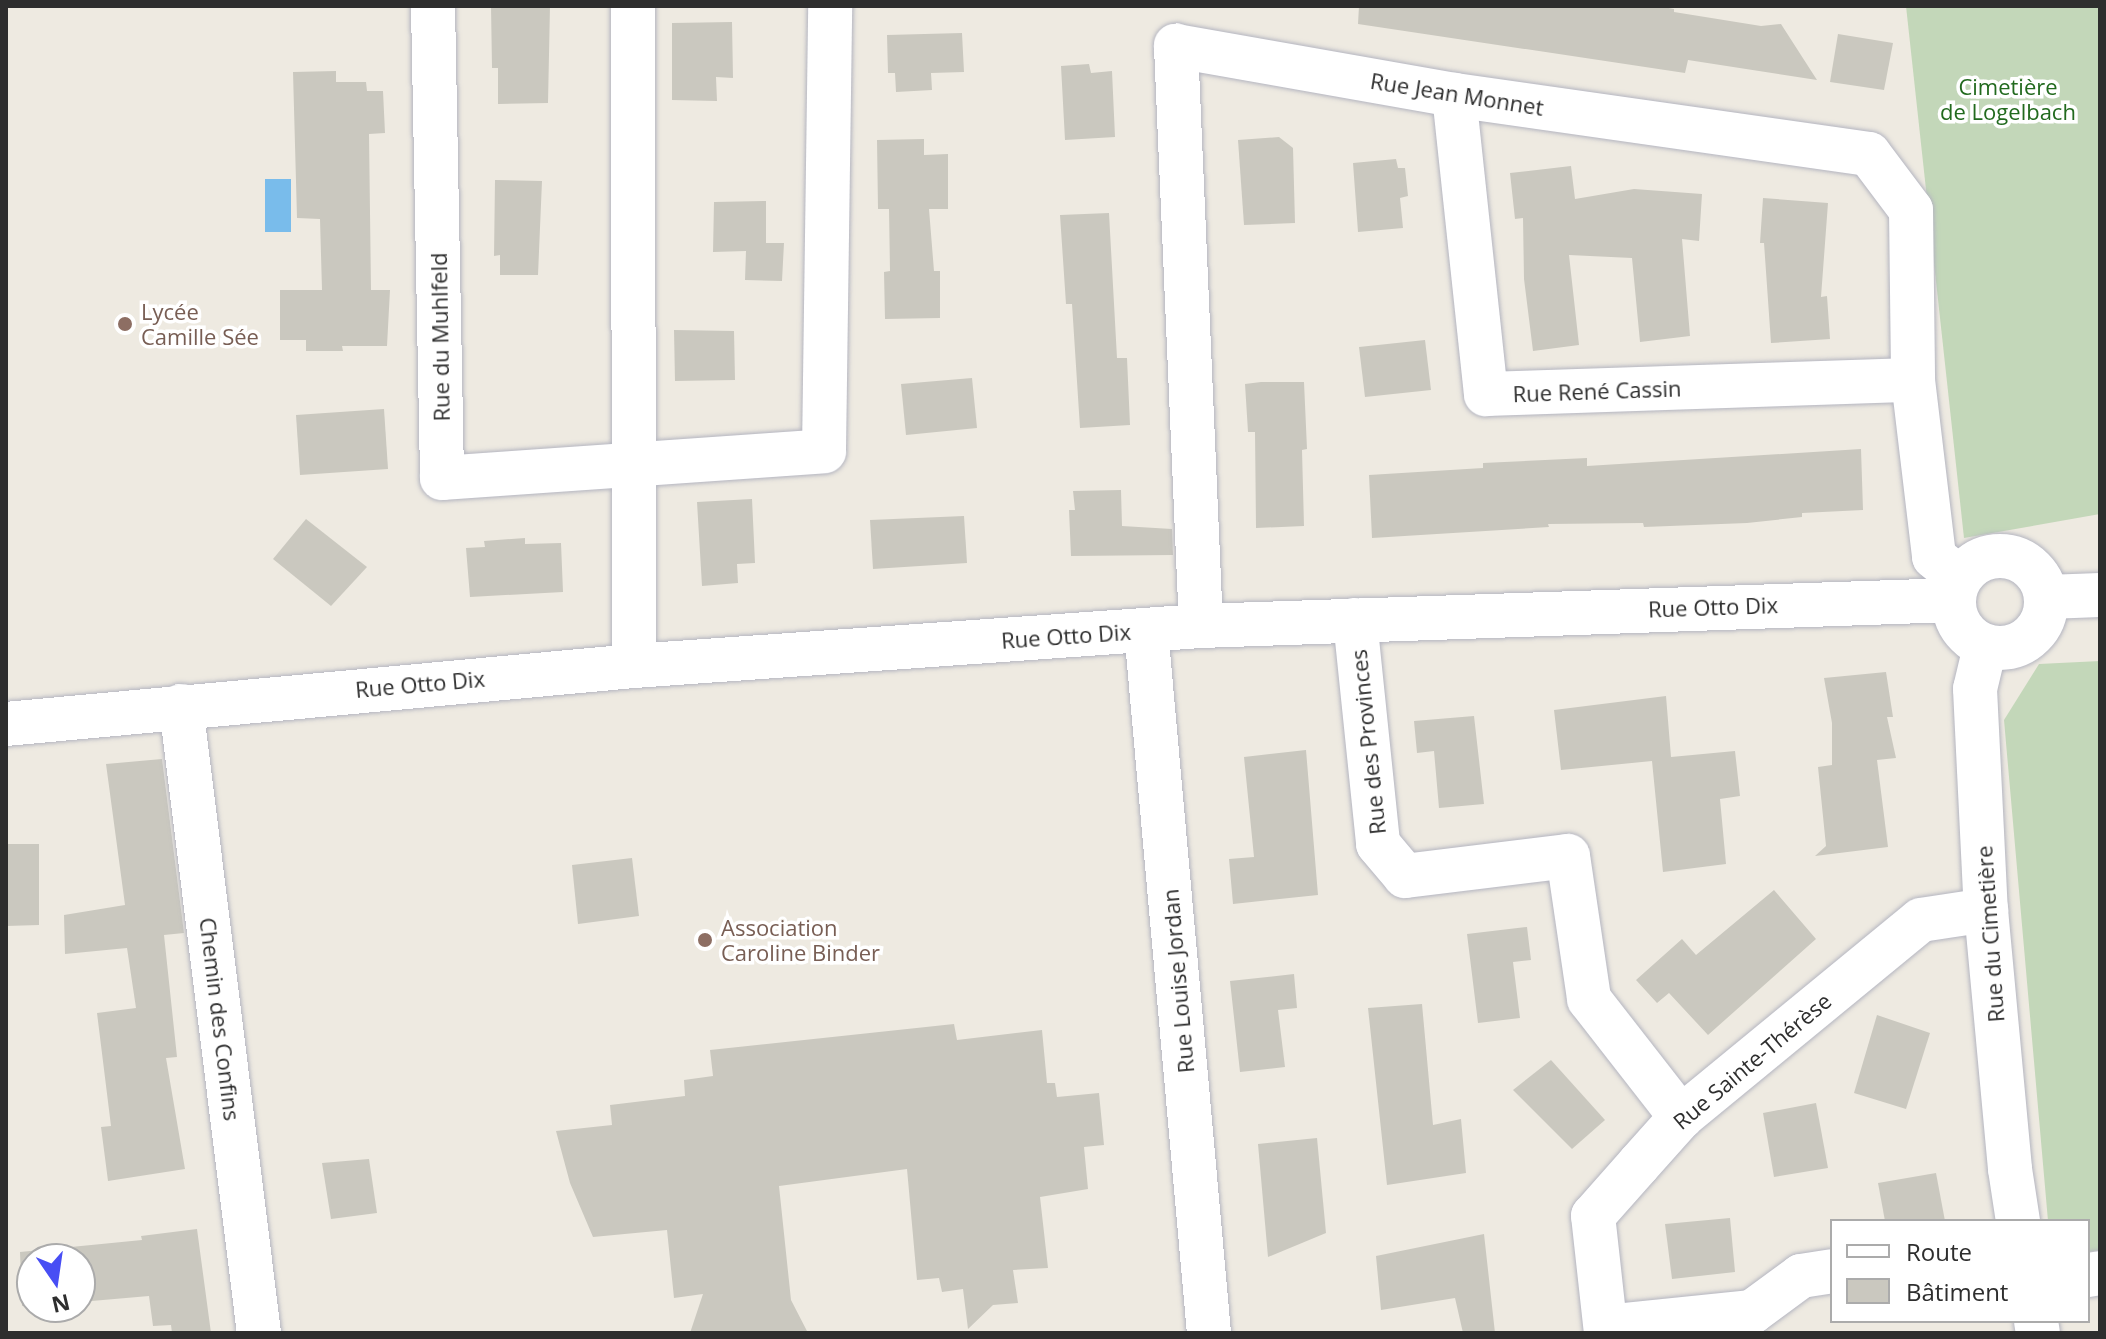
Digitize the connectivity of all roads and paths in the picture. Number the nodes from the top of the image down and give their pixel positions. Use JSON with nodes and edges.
{"nodes":[{"id":1,"x":433,"y":6,"type":"edge"},
{"id":2,"x":633,"y":6,"type":"edge"},
{"id":3,"x":830,"y":6,"type":"edge"},
{"id":4,"x":1454,"y":95,"type":"junction"},
{"id":5,"x":1913,"y":380,"type":"junction"},
{"id":6,"x":632,"y":463,"type":"junction"},
{"id":7,"x":1956,"y":588,"type":"junction"},
{"id":8,"x":2100,"y":595,"type":"edge"},
{"id":9,"x":2047,"y":597,"type":"junction"},
{"id":10,"x":1355,"y":620,"type":"junction"},
{"id":11,"x":1201,"y":626,"type":"junction"},
{"id":12,"x":1146,"y":630,"type":"junction"},
{"id":13,"x":1985,"y":647,"type":"junction"},
{"id":14,"x":634,"y":666,"type":"junction"},
{"id":15,"x":181,"y":706,"type":"junction"},
{"id":16,"x":6,"y":724,"type":"edge"},
{"id":17,"x":1986,"y":910,"type":"junction"},
{"id":18,"x":1681,"y":1117,"type":"junction"},
{"id":19,"x":2018,"y":1219,"type":"edge"},
{"id":20,"x":1830,"y":1271,"type":"edge"},
{"id":21,"x":1606,"y":1330,"type":"edge"},
{"id":22,"x":259,"y":1333,"type":"edge"},
{"id":23,"x":1209,"y":1333,"type":"edge"}],
"edges":[{"from":1,"to":6,"type":"street","name":"Rue du Muhlfeld"},
{"from":2,"to":6,"type":"street"},
{"from":3,"to":6,"type":"street","name":"Rue du Muhlfeld"},
{"from":4,"to":5,"type":"street","name":"Rue Jean Monnet"},
{"from":4,"to":5,"type":"street","name":"Rue René Cassin"},
{"from":4,"to":11,"type":"street","name":"Rue Jean Monnet"},
{"from":5,"to":7,"type":"street","name":"Rue Jean Monnet"},
{"from":6,"to":14,"type":"street"},
{"from":7,"to":9,"type":"street","name":"Rue Otto Dix"},
{"from":7,"to":10,"type":"street","name":"Rue Otto Dix"},
{"from":7,"to":13,"type":"street"},
{"from":8,"to":9,"type":"street"},
{"from":9,"to":13,"type":"street"},
{"from":10,"to":11,"type":"street","name":"Rue Otto Dix"},
{"from":10,"to":18,"type":"street","name":"Rue des Provinces"},
{"from":11,"to":12,"type":"street","name":"Rue Otto Dix"},
{"from":12,"to":14,"type":"street","name":"Rue Otto Dix"},
{"from":12,"to":23,"type":"street","name":"Rue Louise Jordan"},
{"from":13,"to":17,"type":"street","name":"Rue du Cimetière"},
{"from":14,"to":15,"type":"street","name":"Rue Otto Dix"},
{"from":15,"to":16,"type":"street","name":"Rue Otto Dix"},
{"from":15,"to":22,"type":"street","name":"Chemin des Confins"},
{"from":17,"to":18,"type":"street","name":"Rue Sainte-Thérèse"},
{"from":17,"to":19,"type":"street","name":"Rue du Cimetière"},
{"from":18,"to":21,"type":"street","name":"Rue Sainte-Thérèse"},
{"from":20,"to":21,"type":"street","name":"Rue Sainte-Thérèse"}]}
